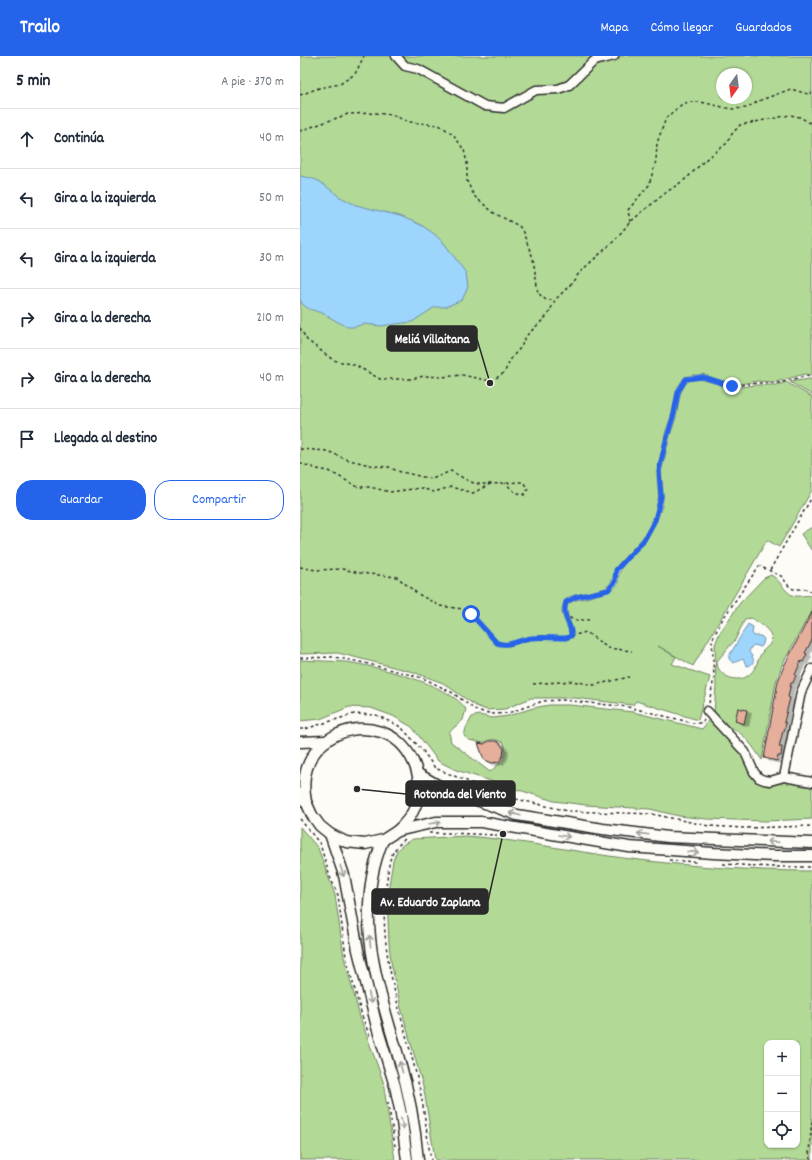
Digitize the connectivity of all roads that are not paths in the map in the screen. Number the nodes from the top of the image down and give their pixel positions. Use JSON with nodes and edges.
{"nodes":[{"id":1,"x":396,"y":56,"type":"edge"},
{"id":2,"x":614,"y":56,"type":"edge"},
{"id":3,"x":812,"y":669,"type":"edge"},
{"id":4,"x":708,"y":711,"type":"road end"},
{"id":5,"x":326,"y":740,"type":"junction"},
{"id":6,"x":300,"y":742,"type":"edge"},
{"id":7,"x":418,"y":774,"type":"junction"},
{"id":8,"x":784,"y":778,"type":"junction"},
{"id":9,"x":812,"y":782,"type":"edge"},
{"id":10,"x":300,"y":794,"type":"edge"},
{"id":11,"x":306,"y":804,"type":"junction"},
{"id":12,"x":398,"y":831,"type":"junction"},
{"id":13,"x":330,"y":834,"type":"junction"},
{"id":14,"x":383,"y":840,"type":"junction"},
{"id":15,"x":812,"y":843,"type":"edge"},
{"id":16,"x":812,"y":856,"type":"edge"},
{"id":17,"x":407,"y":1160,"type":"edge"},
{"id":18,"x":418,"y":1160,"type":"edge"}],
"edges":[{"from":1,"to":2,"type":"lane"},
{"from":3,"to":8,"type":"lane"},
{"from":4,"to":8,"type":"lane"},
{"from":5,"to":6,"type":"main road"},
{"from":5,"to":7,"type":"main road"},
{"from":5,"to":11,"type":"main road"},
{"from":7,"to":12,"type":"main road"},
{"from":15,"to":7,"type":"main road","one_way":true},
{"from":8,"to":9,"type":"lane"},
{"from":10,"to":11,"type":"main road"},
{"from":11,"to":13,"type":"main road"},
{"from":12,"to":14,"type":"main road"},
{"from":12,"to":16,"type":"main road","one_way":true},
{"from":13,"to":14,"type":"main road"},
{"from":13,"to":17,"type":"main road","one_way":true},
{"from":18,"to":14,"type":"main road","one_way":true}]}
